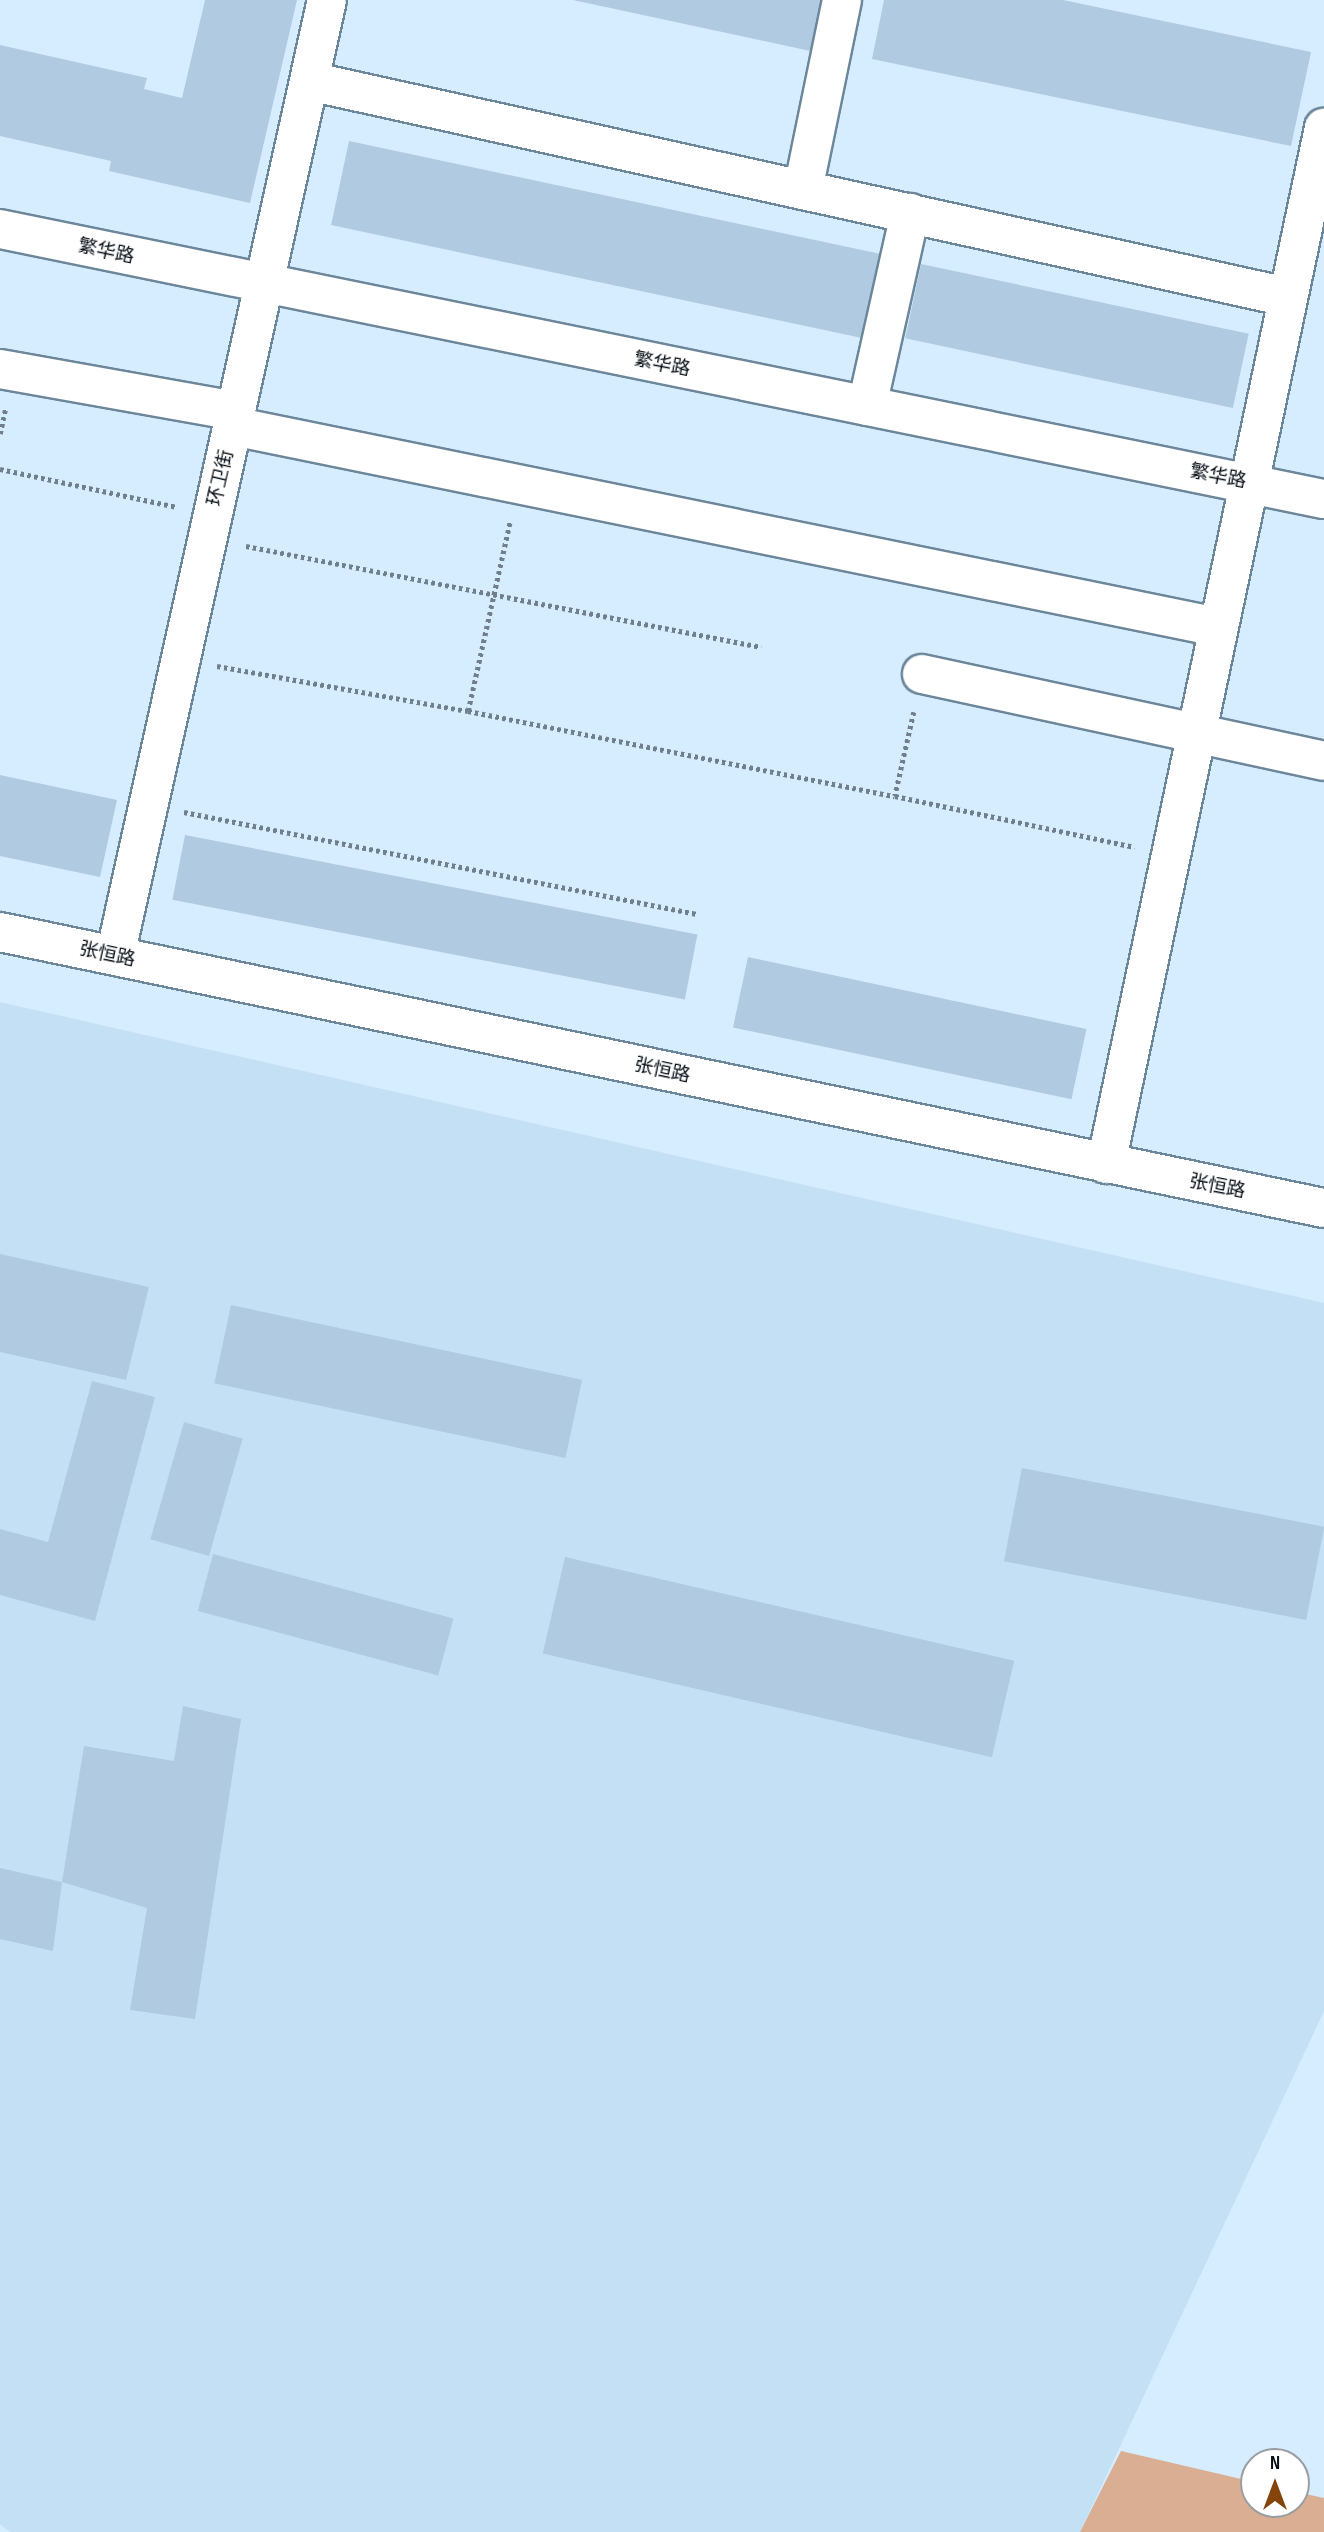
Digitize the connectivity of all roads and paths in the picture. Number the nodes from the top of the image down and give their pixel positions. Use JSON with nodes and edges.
{"nodes":[{"id":1,"x":327,"y":0,"type":"edge"},
{"id":2,"x":842,"y":0,"type":"edge"},
{"id":3,"x":309,"y":81,"type":"junction"},
{"id":4,"x":1324,"y":128,"type":"edge"},
{"id":5,"x":803,"y":190,"type":"junction"},
{"id":6,"x":910,"y":213,"type":"junction"},
{"id":7,"x":0,"y":229,"type":"edge"},
{"id":8,"x":264,"y":285,"type":"junction"},
{"id":9,"x":1287,"y":297,"type":"junction"},
{"id":10,"x":0,"y":369,"type":"edge"},
{"id":11,"x":867,"y":406,"type":"junction"},
{"id":12,"x":234,"y":419,"type":"junction"},
{"id":13,"x":0,"y":469,"type":"edge"},
{"id":14,"x":519,"y":483,"type":"junction"},
{"id":15,"x":1247,"y":483,"type":"junction"},
{"id":16,"x":1324,"y":499,"type":"edge"},
{"id":17,"x":210,"y":527,"type":"junction"},
{"id":18,"x":495,"y":593,"type":"junction"},
{"id":19,"x":1217,"y":627,"type":"junction"},
{"id":20,"x":761,"y":647,"type":"dead end"},
{"id":21,"x":182,"y":660,"type":"junction"},
{"id":22,"x":922,"y":674,"type":"joint"},
{"id":23,"x":468,"y":712,"type":"junction"},
{"id":24,"x":1195,"y":732,"type":"junction"},
{"id":25,"x":1324,"y":761,"type":"edge"},
{"id":26,"x":895,"y":796,"type":"junction"},
{"id":27,"x":149,"y":805,"type":"junction"},
{"id":28,"x":1170,"y":855,"type":"junction"},
{"id":29,"x":698,"y":914,"type":"dead end"},
{"id":30,"x":0,"y":932,"type":"edge"},
{"id":31,"x":115,"y":956,"type":"junction"},
{"id":32,"x":1105,"y":1164,"type":"junction"},
{"id":33,"x":1323,"y":1203,"type":"edge"}],
"edges":[{"from":1,"to":3,"type":"street","name":"环卫街"},
{"from":2,"to":5,"type":"street"},
{"from":3,"to":5,"type":"street"},
{"from":3,"to":8,"type":"street","name":"环卫街"},
{"from":4,"to":9,"type":"street"},
{"from":5,"to":6,"type":"street"},
{"from":6,"to":9,"type":"street"},
{"from":6,"to":11,"type":"street"},
{"from":7,"to":8,"type":"street","name":"繁华路"},
{"from":8,"to":11,"type":"street","name":"繁华路"},
{"from":8,"to":12,"type":"street","name":"环卫街"},
{"from":9,"to":15,"type":"street"},
{"from":10,"to":12,"type":"street"},
{"from":11,"to":15,"type":"street","name":"繁华路"},
{"from":12,"to":14,"type":"street"},
{"from":12,"to":17,"type":"street","name":"环卫街"},
{"from":13,"to":17,"type":"path"},
{"from":14,"to":18,"type":"path"},
{"from":14,"to":19,"type":"street"},
{"from":15,"to":16,"type":"street","name":"繁华路"},
{"from":15,"to":19,"type":"street"},
{"from":17,"to":18,"type":"path"},
{"from":17,"to":21,"type":"street","name":"环卫街"},
{"from":18,"to":20,"type":"path"},
{"from":18,"to":23,"type":"path"},
{"from":19,"to":24,"type":"street"},
{"from":21,"to":23,"type":"path"},
{"from":21,"to":27,"type":"street","name":"环卫街"},
{"from":22,"to":24,"type":"street"},
{"from":22,"to":26,"type":"path"},
{"from":23,"to":26,"type":"path"},
{"from":24,"to":25,"type":"street"},
{"from":24,"to":28,"type":"street"},
{"from":26,"to":28,"type":"path"},
{"from":27,"to":29,"type":"path"},
{"from":27,"to":31,"type":"street","name":"环卫街"},
{"from":28,"to":32,"type":"street"},
{"from":30,"to":31,"type":"street","name":"张恒路"},
{"from":31,"to":32,"type":"street","name":"张恒路"},
{"from":32,"to":33,"type":"street","name":"张恒路"}]}
